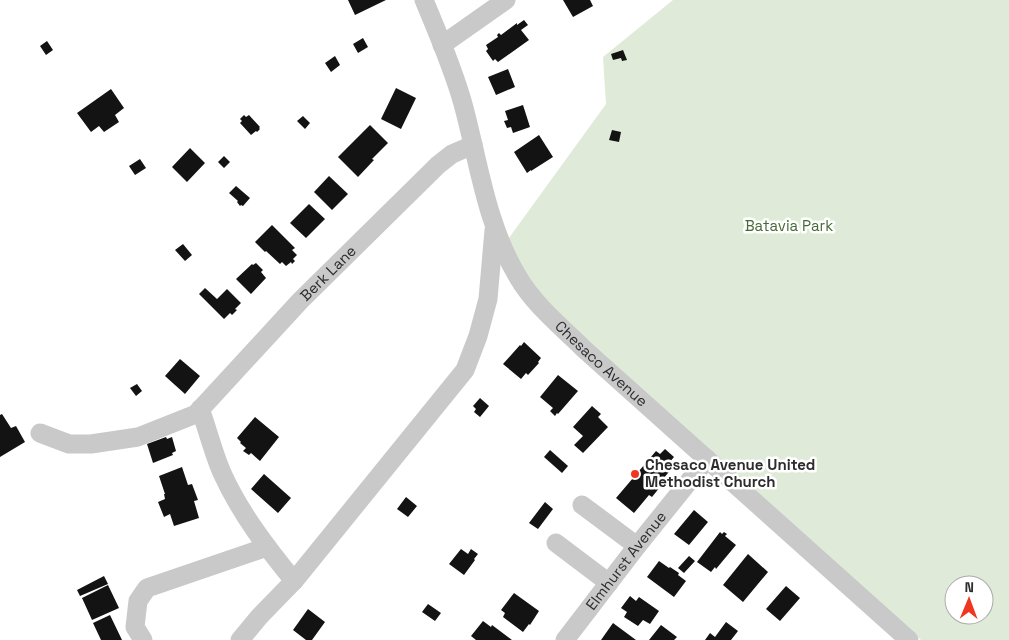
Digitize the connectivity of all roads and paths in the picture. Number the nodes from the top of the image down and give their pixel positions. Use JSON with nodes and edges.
{"nodes":[{"id":1,"x":424,"y":0,"type":"edge"},
{"id":2,"x":506,"y":0,"type":"edge"},
{"id":3,"x":442,"y":45,"type":"junction"},
{"id":4,"x":473,"y":146,"type":"junction"},
{"id":5,"x":494,"y":229,"type":"junction"},
{"id":6,"x":198,"y":412,"type":"junction"},
{"id":7,"x":40,"y":433,"type":"dead end"},
{"id":8,"x":707,"y":459,"type":"junction"},
{"id":9,"x":582,"y":505,"type":"dead end"},
{"id":10,"x":556,"y":544,"type":"dead end"},
{"id":11,"x":637,"y":546,"type":"junction"},
{"id":12,"x":266,"y":547,"type":"junction"},
{"id":13,"x":294,"y":581,"type":"junction"},
{"id":14,"x":609,"y":583,"type":"junction"},
{"id":15,"x":143,"y":640,"type":"edge"},
{"id":16,"x":240,"y":640,"type":"edge"},
{"id":17,"x":565,"y":640,"type":"edge"},
{"id":18,"x":909,"y":640,"type":"edge"}],
"edges":[{"from":1,"to":3,"type":"street","name":"Chesaco Avenue"},
{"from":2,"to":3,"type":"street"},
{"from":3,"to":4,"type":"street","name":"Chesaco Avenue"},
{"from":4,"to":5,"type":"street","name":"Chesaco Avenue"},
{"from":4,"to":6,"type":"street","name":"Berk Lane"},
{"from":5,"to":8,"type":"street","name":"Chesaco Avenue"},
{"from":5,"to":13,"type":"street"},
{"from":6,"to":7,"type":"street"},
{"from":6,"to":12,"type":"street"},
{"from":8,"to":11,"type":"street","name":"Elmhurst Avenue"},
{"from":8,"to":18,"type":"street","name":"Chesaco Avenue"},
{"from":9,"to":11,"type":"street"},
{"from":10,"to":14,"type":"street"},
{"from":11,"to":14,"type":"street","name":"Elmhurst Avenue"},
{"from":12,"to":13,"type":"street"},
{"from":12,"to":15,"type":"street"},
{"from":13,"to":16,"type":"street"},
{"from":14,"to":17,"type":"street","name":"Elmhurst Avenue"}]}
